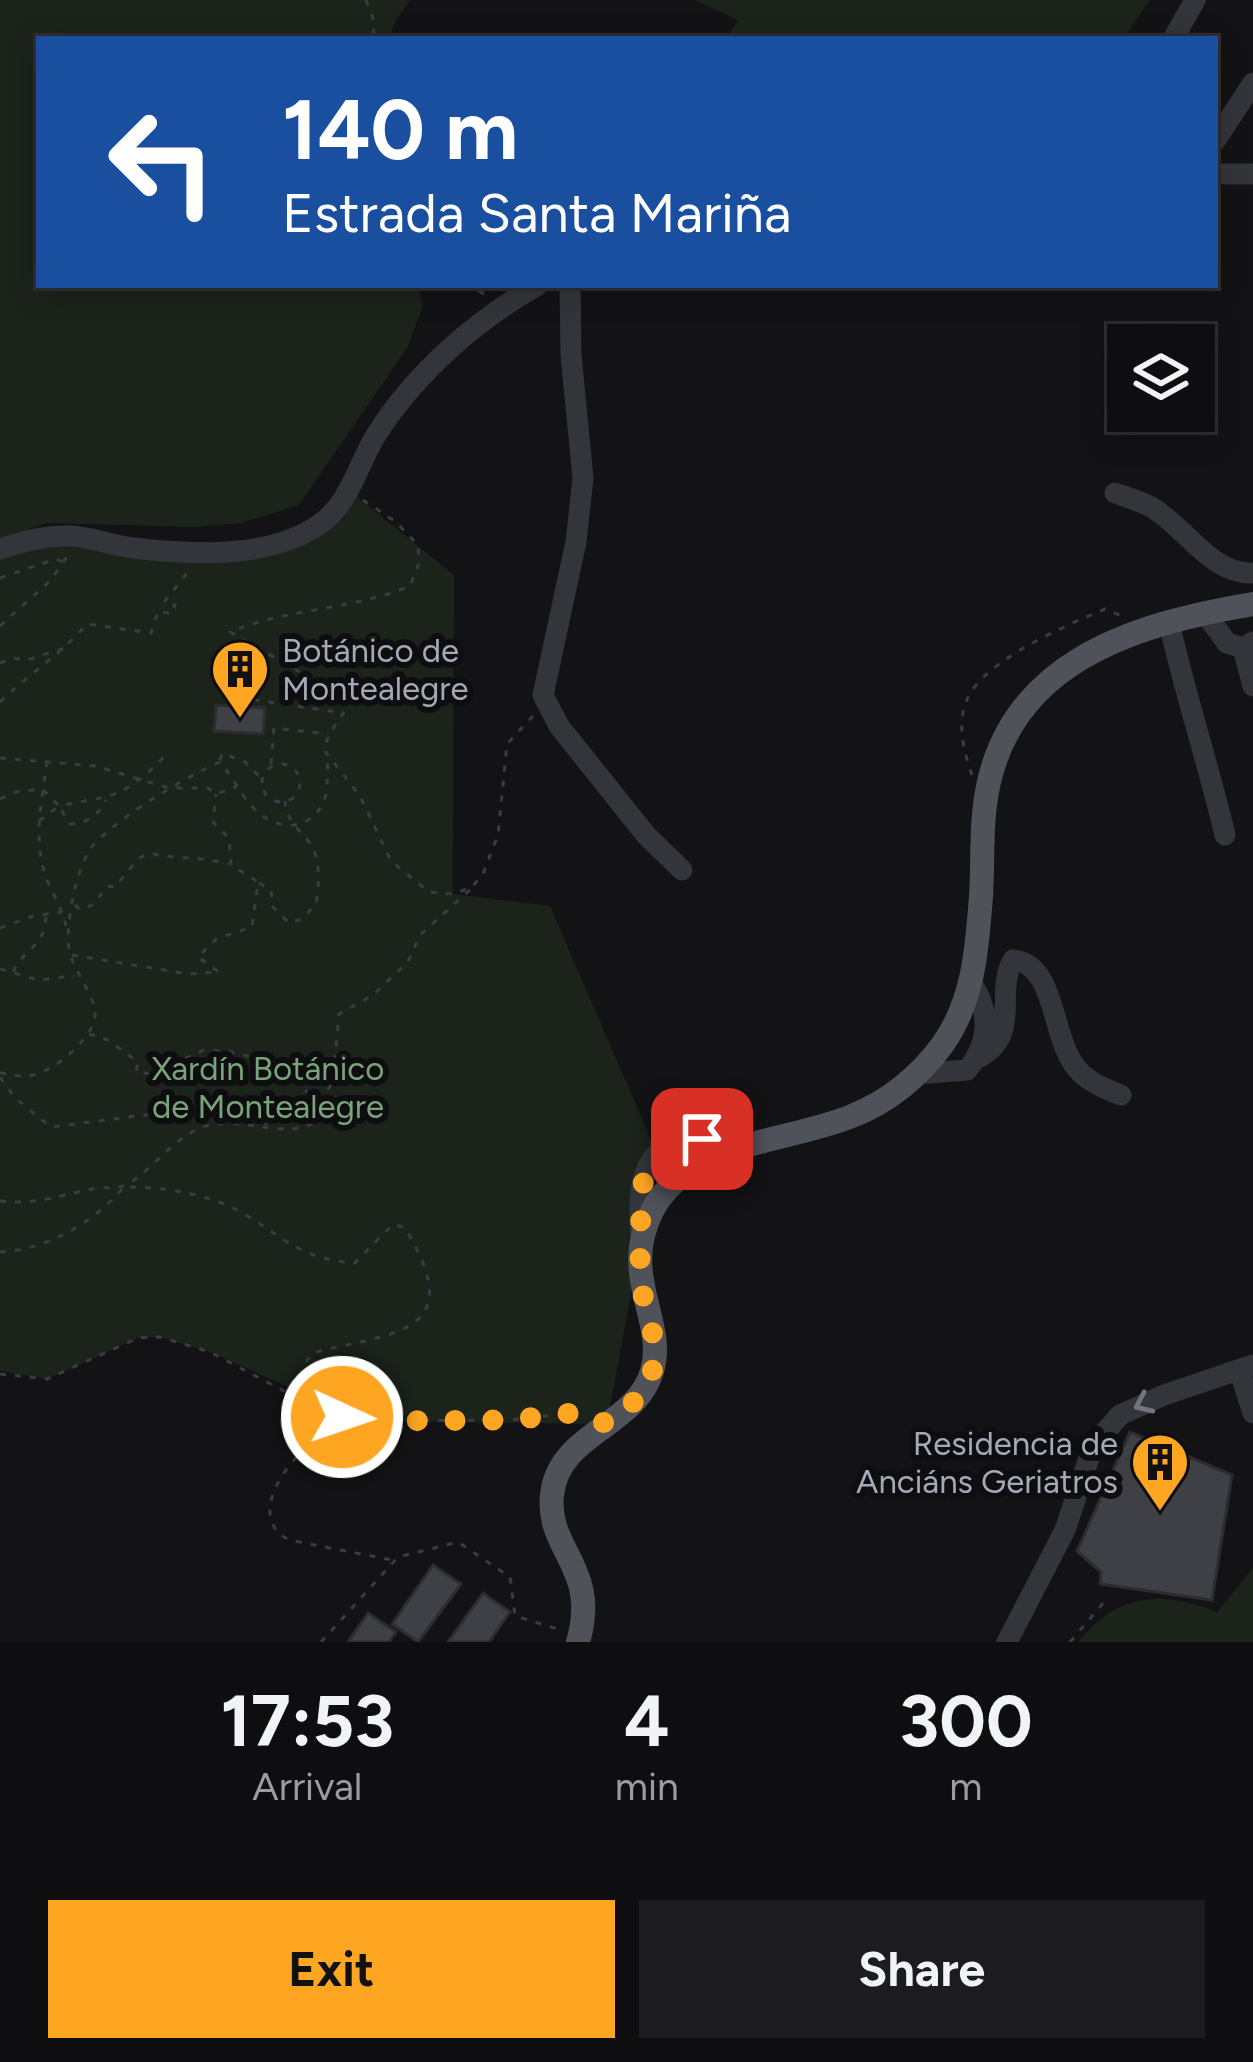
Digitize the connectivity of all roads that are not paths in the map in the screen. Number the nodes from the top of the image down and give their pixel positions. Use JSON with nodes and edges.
{"nodes":[{"id":1,"x":1195,"y":0,"type":"edge"},
{"id":2,"x":1175,"y":36,"type":"edge"},
{"id":3,"x":1253,"y":83,"type":"edge"},
{"id":4,"x":1218,"y":136,"type":"edge"},
{"id":5,"x":1218,"y":174,"type":"edge"},
{"id":6,"x":1253,"y":175,"type":"edge"},
{"id":7,"x":532,"y":288,"type":"edge"},
{"id":8,"x":570,"y":288,"type":"edge"},
{"id":9,"x":1115,"y":493,"type":"dead end"},
{"id":10,"x":0,"y":549,"type":"edge"},
{"id":11,"x":1253,"y":574,"type":"edge"},
{"id":12,"x":1253,"y":604,"type":"edge"},
{"id":13,"x":1204,"y":613,"type":"junction"},
{"id":14,"x":1169,"y":622,"type":"junction"},
{"id":15,"x":1248,"y":645,"type":"edge"},
{"id":16,"x":1253,"y":686,"type":"edge"},
{"id":17,"x":1225,"y":835,"type":"dead end"},
{"id":18,"x":682,"y":870,"type":"dead end"},
{"id":19,"x":971,"y":982,"type":"junction"},
{"id":20,"x":976,"y":1059,"type":"junction"},
{"id":21,"x":916,"y":1074,"type":"junction"},
{"id":22,"x":1121,"y":1095,"type":"dead end"},
{"id":23,"x":1246,"y":1369,"type":"edge"},
{"id":24,"x":1253,"y":1413,"type":"edge"},
{"id":25,"x":579,"y":1639,"type":"edge"},
{"id":26,"x":1007,"y":1642,"type":"edge"}],
"edges":[{"from":1,"to":2,"type":"street"},
{"from":3,"to":4,"type":"street"},
{"from":5,"to":6,"type":"street"},
{"from":7,"to":10,"type":"street"},
{"from":8,"to":18,"type":"street"},
{"from":9,"to":11,"type":"street"},
{"from":12,"to":13,"type":"main road"},
{"from":13,"to":14,"type":"main road"},
{"from":13,"to":15,"type":"street"},
{"from":14,"to":17,"type":"street"},
{"from":14,"to":19,"type":"main road"},
{"from":15,"to":16,"type":"street"},
{"from":19,"to":20,"type":"street"},
{"from":19,"to":21,"type":"main road"},
{"from":20,"to":21,"type":"street"},
{"from":20,"to":22,"type":"street"},
{"from":21,"to":25,"type":"main road"},
{"from":23,"to":24,"type":"street"},
{"from":23,"to":26,"type":"street","one_way":true}]}
